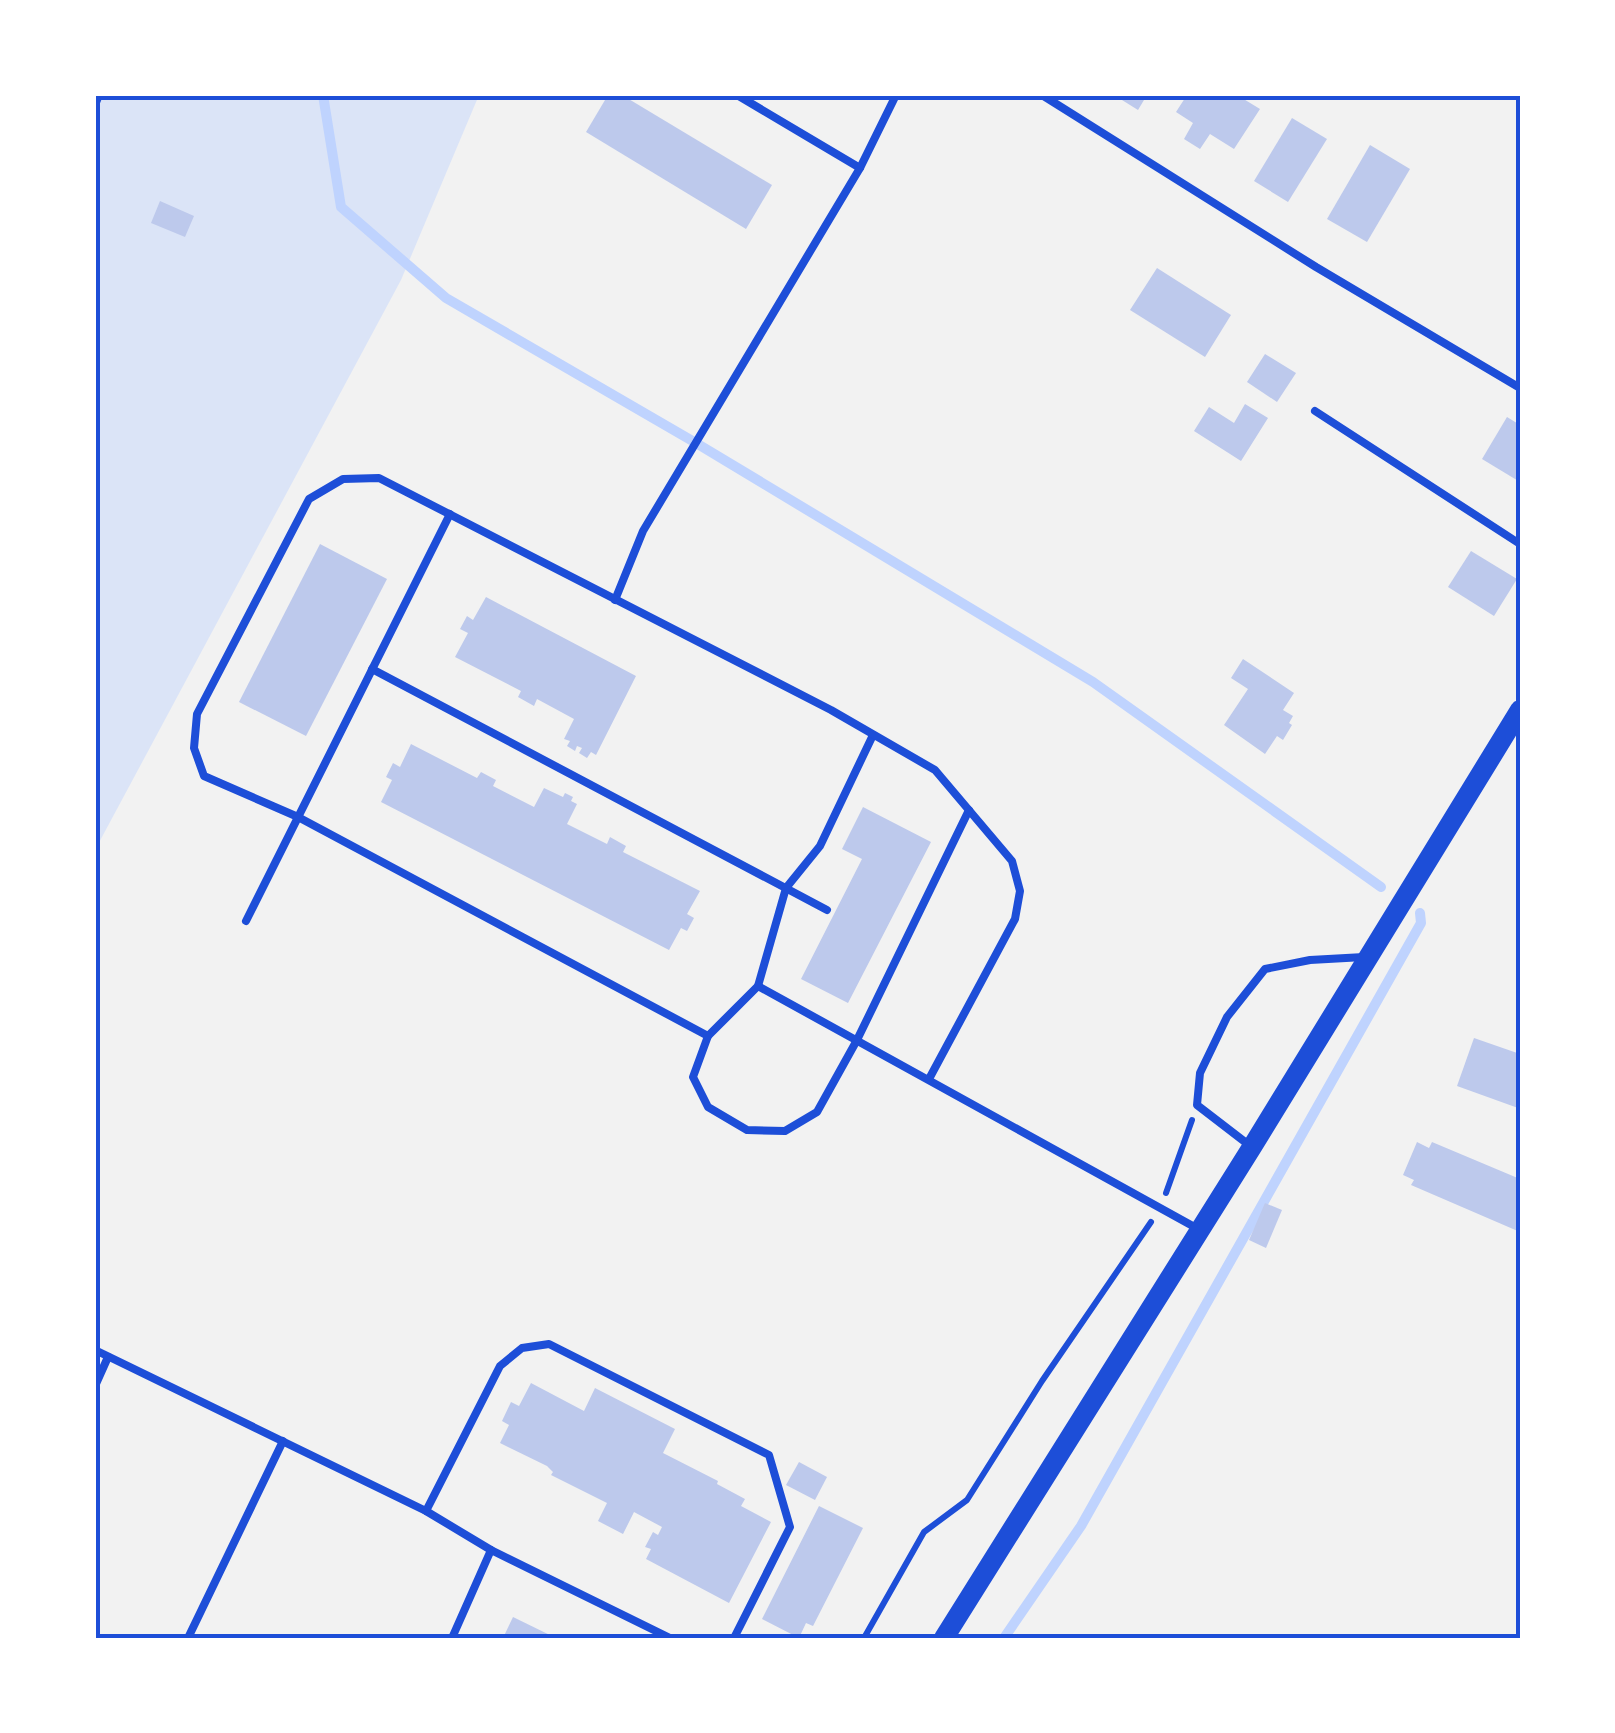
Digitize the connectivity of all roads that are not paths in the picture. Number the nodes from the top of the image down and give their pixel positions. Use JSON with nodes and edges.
{"nodes":[{"id":1,"x":99,"y":95,"type":"edge"},
{"id":2,"x":737,"y":95,"type":"edge"},
{"id":3,"x":896,"y":95,"type":"edge"},
{"id":4,"x":1042,"y":95,"type":"edge"},
{"id":5,"x":95,"y":105,"type":"edge"},
{"id":6,"x":860,"y":168,"type":"junction"},
{"id":7,"x":1520,"y":388,"type":"edge"},
{"id":8,"x":1315,"y":411,"type":"dead end"},
{"id":9,"x":450,"y":514,"type":"junction"},
{"id":10,"x":1520,"y":544,"type":"edge"},
{"id":11,"x":615,"y":600,"type":"junction"},
{"id":12,"x":372,"y":669,"type":"junction"},
{"id":13,"x":1520,"y":710,"type":"edge"},
{"id":14,"x":873,"y":735,"type":"junction"},
{"id":15,"x":969,"y":810,"type":"junction"},
{"id":16,"x":298,"y":817,"type":"junction"},
{"id":17,"x":786,"y":888,"type":"junction"},
{"id":18,"x":827,"y":910,"type":"dead end"},
{"id":19,"x":246,"y":921,"type":"dead end"},
{"id":20,"x":1369,"y":956,"type":"junction"},
{"id":21,"x":758,"y":986,"type":"junction"},
{"id":22,"x":708,"y":1036,"type":"junction"},
{"id":23,"x":857,"y":1040,"type":"junction"},
{"id":24,"x":929,"y":1080,"type":"junction"},
{"id":25,"x":1252,"y":1147,"type":"junction"},
{"id":26,"x":1200,"y":1230,"type":"junction"},
{"id":27,"x":95,"y":1350,"type":"edge"},
{"id":28,"x":108,"y":1357,"type":"junction"},
{"id":29,"x":95,"y":1386,"type":"edge"},
{"id":30,"x":283,"y":1441,"type":"junction"},
{"id":31,"x":426,"y":1511,"type":"junction"},
{"id":32,"x":491,"y":1550,"type":"junction"},
{"id":33,"x":188,"y":1638,"type":"edge"},
{"id":34,"x":452,"y":1638,"type":"edge"},
{"id":35,"x":670,"y":1638,"type":"edge"},
{"id":36,"x":734,"y":1638,"type":"edge"},
{"id":37,"x":944,"y":1638,"type":"edge"}],
"edges":[{"from":1,"to":5,"type":"lane"},
{"from":2,"to":6,"type":"lane"},
{"from":3,"to":6,"type":"lane"},
{"from":4,"to":7,"type":"lane"},
{"from":6,"to":11,"type":"lane"},
{"from":8,"to":10,"type":"lane"},
{"from":9,"to":11,"type":"lane"},
{"from":9,"to":12,"type":"lane"},
{"from":9,"to":16,"type":"lane"},
{"from":11,"to":14,"type":"lane"},
{"from":12,"to":16,"type":"lane"},
{"from":12,"to":17,"type":"lane"},
{"from":13,"to":20,"type":"main road"},
{"from":14,"to":15,"type":"lane"},
{"from":14,"to":17,"type":"lane"},
{"from":15,"to":23,"type":"lane"},
{"from":15,"to":24,"type":"lane"},
{"from":16,"to":19,"type":"lane"},
{"from":16,"to":22,"type":"lane"},
{"from":17,"to":18,"type":"lane"},
{"from":17,"to":21,"type":"lane"},
{"from":20,"to":25,"type":"main road"},
{"from":20,"to":25,"type":"lane"},
{"from":21,"to":22,"type":"lane"},
{"from":21,"to":23,"type":"lane"},
{"from":22,"to":23,"type":"lane"},
{"from":23,"to":24,"type":"lane"},
{"from":24,"to":26,"type":"lane"},
{"from":25,"to":26,"type":"main road"},
{"from":26,"to":37,"type":"main road"},
{"from":27,"to":28,"type":"lane"},
{"from":28,"to":29,"type":"lane"},
{"from":28,"to":30,"type":"lane"},
{"from":30,"to":31,"type":"lane"},
{"from":30,"to":33,"type":"lane"},
{"from":31,"to":32,"type":"lane"},
{"from":31,"to":36,"type":"lane"},
{"from":32,"to":34,"type":"lane"},
{"from":32,"to":35,"type":"lane"}]}
